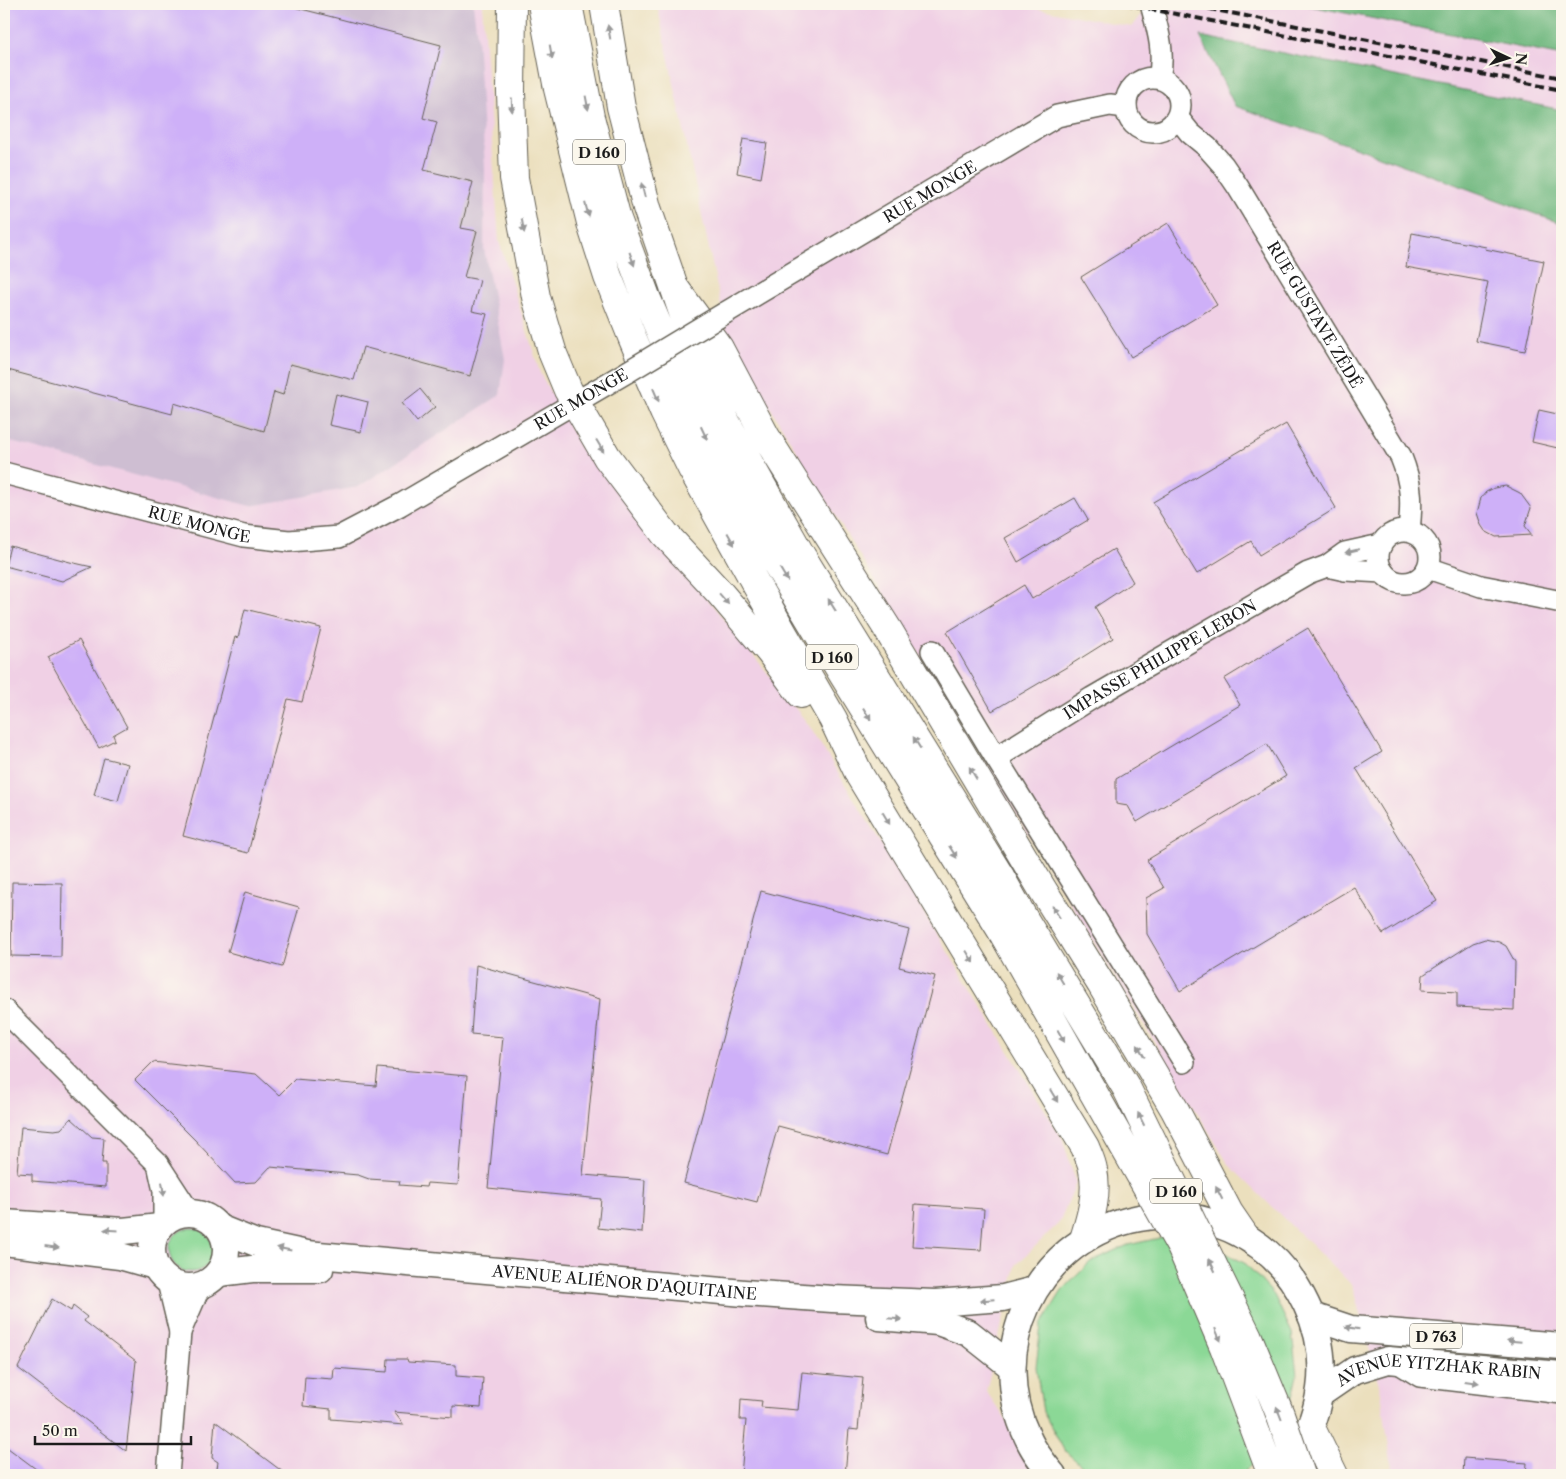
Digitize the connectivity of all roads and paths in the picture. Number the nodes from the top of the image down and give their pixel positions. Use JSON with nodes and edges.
{"nodes":[{"id":1,"x":512,"y":4,"type":"edge"},
{"id":2,"x":542,"y":4,"type":"edge"},
{"id":3,"x":568,"y":4,"type":"edge"},
{"id":4,"x":604,"y":4,"type":"edge"},
{"id":5,"x":1151,"y":4,"type":"edge"},
{"id":6,"x":1159,"y":78,"type":"junction"},
{"id":7,"x":1126,"y":107,"type":"junction"},
{"id":8,"x":1178,"y":118,"type":"junction"},
{"id":9,"x":674,"y":287,"type":"junction"},
{"id":10,"x":575,"y":404,"type":"junction"},
{"id":11,"x":4,"y":473,"type":"edge"},
{"id":12,"x":1409,"y":531,"type":"junction"},
{"id":13,"x":1380,"y":545,"type":"junction"},
{"id":14,"x":1327,"y":566,"type":"junction"},
{"id":15,"x":1428,"y":568,"type":"junction"},
{"id":16,"x":1383,"y":572,"type":"junction"},
{"id":17,"x":1562,"y":602,"type":"edge"},
{"id":18,"x":932,"y":651,"type":"dead end"},
{"id":19,"x":996,"y":758,"type":"junction"},
{"id":20,"x":860,"y":776,"type":"junction"},
{"id":21,"x":1014,"y":926,"type":"junction"},
{"id":22,"x":4,"y":1010,"type":"edge"},
{"id":23,"x":1184,"y":1062,"type":"dead end"},
{"id":24,"x":158,"y":1164,"type":"junction"},
{"id":25,"x":190,"y":1213,"type":"junction"},
{"id":26,"x":4,"y":1223,"type":"edge"},
{"id":27,"x":162,"y":1224,"type":"junction"},
{"id":28,"x":219,"y":1228,"type":"junction"},
{"id":29,"x":1244,"y":1235,"type":"junction"},
{"id":30,"x":1084,"y":1239,"type":"junction"},
{"id":31,"x":4,"y":1242,"type":"edge"},
{"id":32,"x":162,"y":1274,"type":"junction"},
{"id":33,"x":209,"y":1279,"type":"junction"},
{"id":34,"x":1034,"y":1290,"type":"junction"},
{"id":35,"x":1312,"y":1316,"type":"junction"},
{"id":36,"x":180,"y":1332,"type":"junction"},
{"id":37,"x":1562,"y":1346,"type":"edge"},
{"id":38,"x":1394,"y":1360,"type":"junction"},
{"id":39,"x":1012,"y":1367,"type":"junction"},
{"id":40,"x":1562,"y":1375,"type":"edge"},
{"id":41,"x":1562,"y":1393,"type":"edge"},
{"id":42,"x":1320,"y":1394,"type":"junction"},
{"id":43,"x":1311,"y":1428,"type":"junction"},
{"id":44,"x":168,"y":1475,"type":"edge"},
{"id":45,"x":1054,"y":1475,"type":"edge"},
{"id":46,"x":1272,"y":1475,"type":"edge"},
{"id":47,"x":1280,"y":1475,"type":"edge"},
{"id":48,"x":1301,"y":1475,"type":"edge"},
{"id":49,"x":1334,"y":1475,"type":"edge"}],
"edges":[{"from":1,"to":10,"type":"highway","one_way":true},
{"from":2,"to":20,"type":"highway","one_way":true},
{"from":3,"to":21,"type":"highway","number":"D 160","one_way":true},
{"from":9,"to":4,"type":"highway","number":"D 160","one_way":true},
{"from":5,"to":6,"type":"street"},
{"from":6,"to":7,"type":"street"},
{"from":6,"to":8,"type":"street"},
{"from":7,"to":8,"type":"street"},
{"from":7,"to":10,"type":"street","name":"RUE MONGE","bridge":true},
{"from":8,"to":12,"type":"street","name":"RUE GUSTAVE ZÉDÉ"},
{"from":21,"to":9,"type":"highway","number":"D 160","one_way":true},
{"from":29,"to":9,"type":"highway","one_way":true},
{"from":10,"to":11,"type":"street","name":"RUE MONGE"},
{"from":10,"to":20,"type":"highway","one_way":true},
{"from":12,"to":13,"type":"street"},
{"from":12,"to":15,"type":"street"},
{"from":13,"to":14,"type":"street","name":"IMPASSE PHILIPPE LEBON","one_way":true},
{"from":13,"to":16,"type":"street"},
{"from":14,"to":16,"type":"street"},
{"from":14,"to":19,"type":"street","name":"IMPASSE PHILIPPE LEBON"},
{"from":15,"to":16,"type":"street"},
{"from":15,"to":17,"type":"street"},
{"from":18,"to":19,"type":"street"},
{"from":19,"to":23,"type":"street"},
{"from":20,"to":30,"type":"highway","one_way":true},
{"from":21,"to":46,"type":"highway","number":"D 160","one_way":true,"bridge":true},
{"from":48,"to":21,"type":"highway","number":"D 160","one_way":true,"bridge":true},
{"from":22,"to":24,"type":"street"},
{"from":24,"to":25,"type":"street"},
{"from":24,"to":27,"type":"street","one_way":true},
{"from":25,"to":27,"type":"main road"},
{"from":25,"to":28,"type":"main road"},
{"from":27,"to":26,"type":"main road","one_way":true},
{"from":27,"to":32,"type":"main road"},
{"from":28,"to":33,"type":"main road"},
{"from":34,"to":28,"type":"main road","name":"AVENUE ALIÉNOR D'AQUITAINE","one_way":true},
{"from":29,"to":30,"type":"main road"},
{"from":29,"to":35,"type":"main road"},
{"from":30,"to":34,"type":"main road"},
{"from":31,"to":32,"type":"main road","one_way":true},
{"from":32,"to":33,"type":"main road"},
{"from":32,"to":36,"type":"street"},
{"from":33,"to":36,"type":"street"},
{"from":33,"to":39,"type":"main road","name":"AVENUE ALIÉNOR D'AQUITAINE","one_way":true},
{"from":34,"to":39,"type":"main road"},
{"from":37,"to":35,"type":"main road","name":"AVENUE YITZHAK RABIN","number":"D 763","one_way":true},
{"from":35,"to":42,"type":"main road"},
{"from":36,"to":44,"type":"street"},
{"from":38,"to":40,"type":"main road","name":"AVENUE YITZHAK RABIN","number":"D 763"},
{"from":38,"to":41,"type":"street","one_way":true},
{"from":38,"to":42,"type":"main road","name":"AVENUE YITZHAK RABIN","number":"D 763"},
{"from":39,"to":45,"type":"main road"},
{"from":42,"to":43,"type":"main road"},
{"from":43,"to":47,"type":"main road"},
{"from":43,"to":49,"type":"highway"}]}
